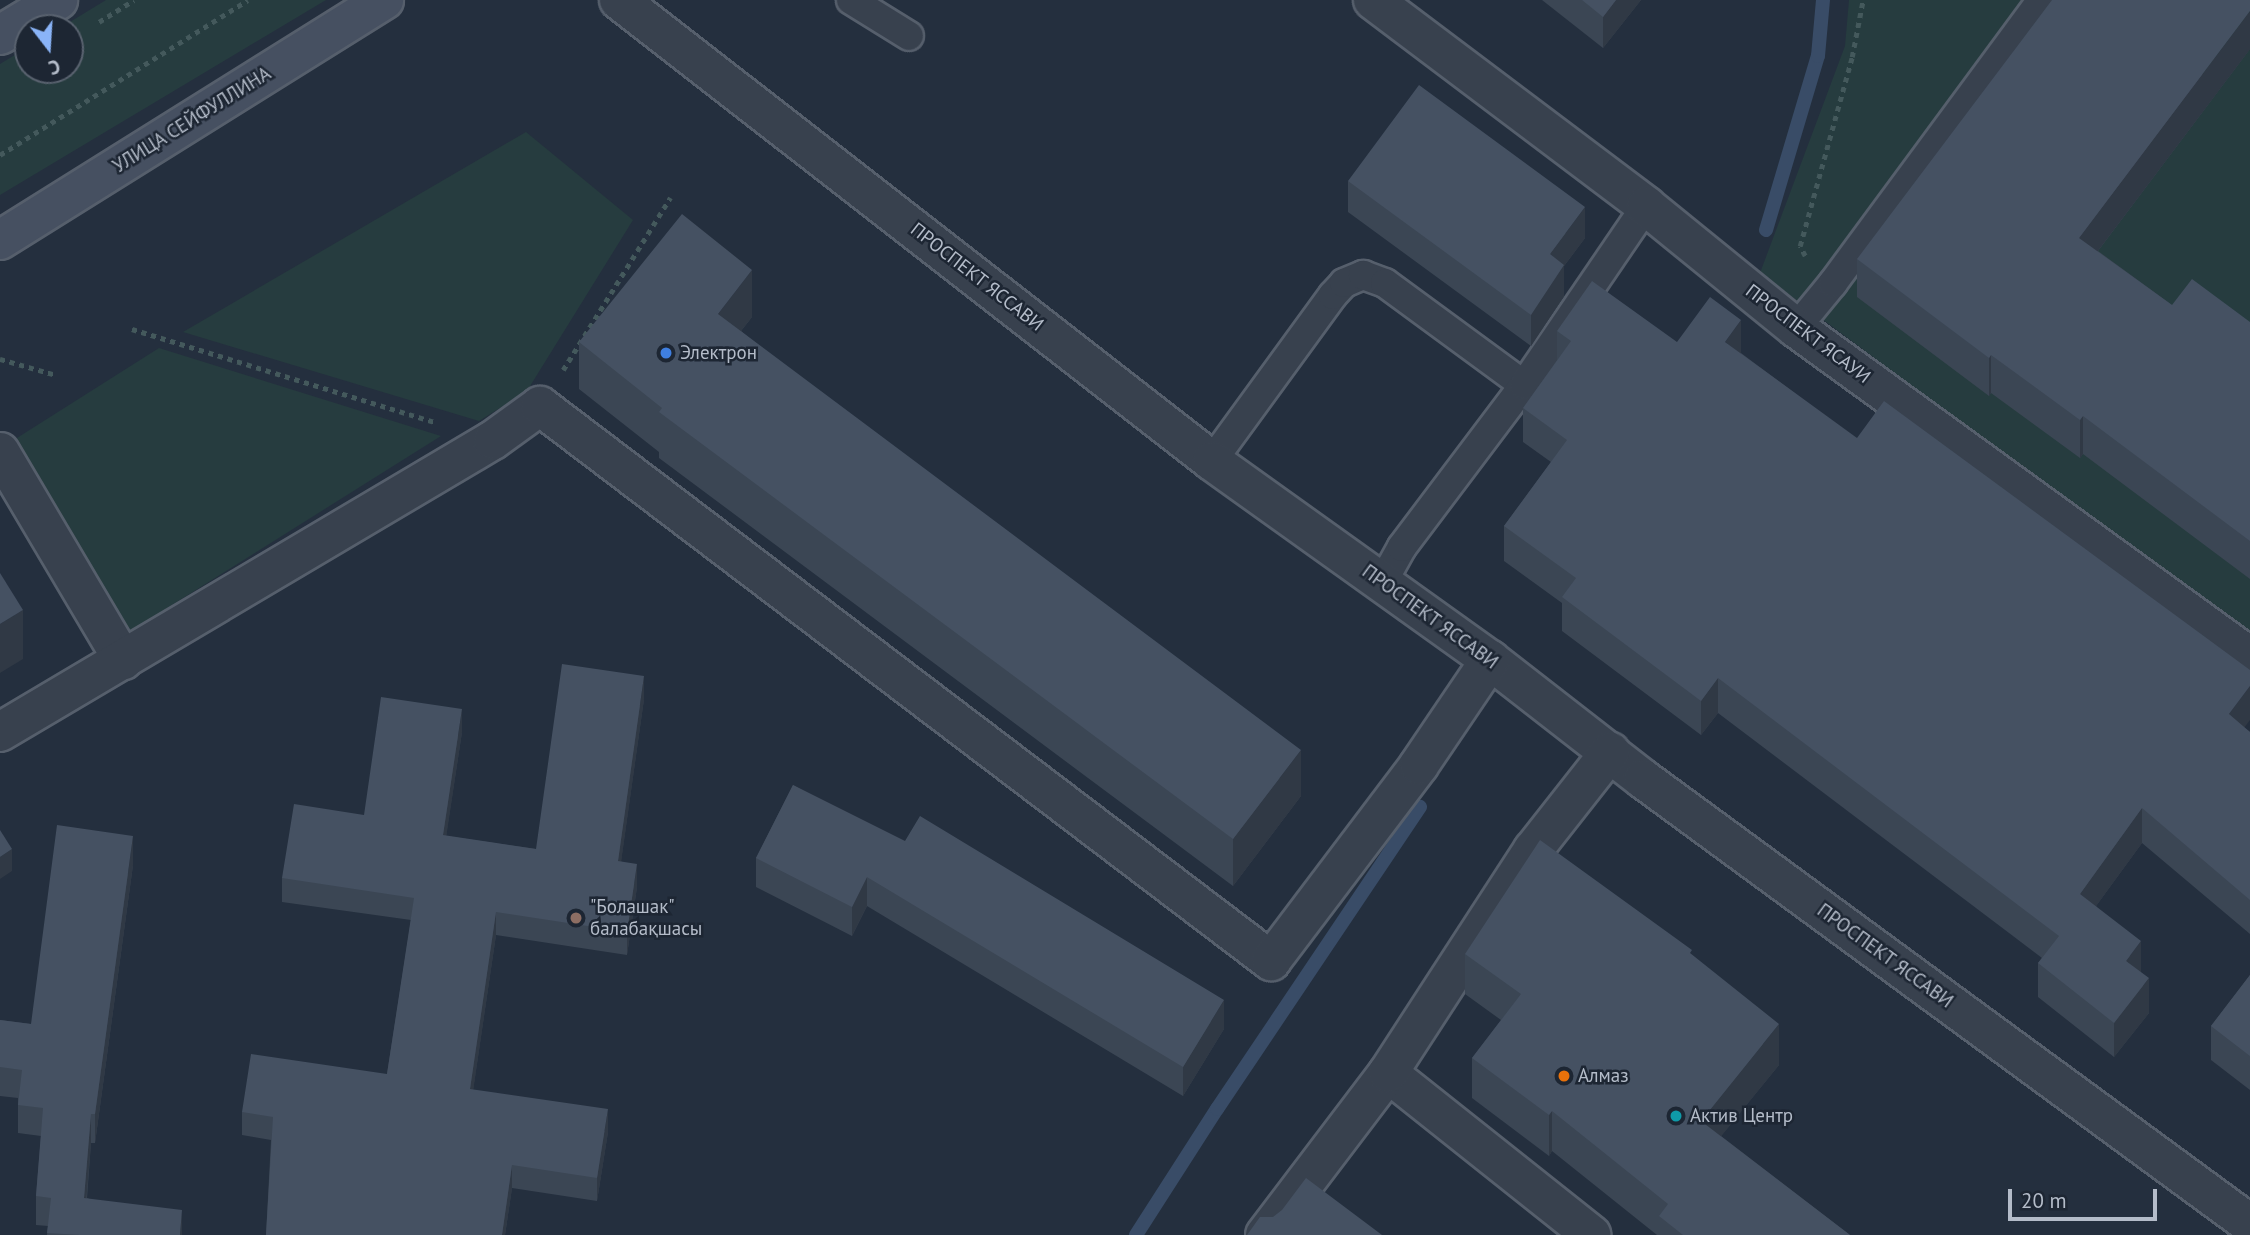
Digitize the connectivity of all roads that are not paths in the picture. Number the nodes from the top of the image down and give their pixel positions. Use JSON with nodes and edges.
{"nodes":[{"id":1,"x":58,"y":0,"type":"edge"},
{"id":2,"x":384,"y":0,"type":"edge"},
{"id":3,"x":619,"y":0,"type":"edge"},
{"id":4,"x":851,"y":0,"type":"edge"},
{"id":5,"x":1373,"y":0,"type":"edge"},
{"id":6,"x":2042,"y":0,"type":"edge"},
{"id":7,"x":0,"y":35,"type":"edge"},
{"id":8,"x":909,"y":36,"type":"dead end"},
{"id":9,"x":1646,"y":206,"type":"junction"},
{"id":10,"x":0,"y":240,"type":"edge"},
{"id":11,"x":1796,"y":328,"type":"junction"},
{"id":12,"x":1524,"y":385,"type":"junction"},
{"id":13,"x":0,"y":452,"type":"edge"},
{"id":14,"x":1212,"y":461,"type":"junction"},
{"id":15,"x":1382,"y":583,"type":"junction"},
{"id":16,"x":2250,"y":657,"type":"edge"},
{"id":17,"x":122,"y":660,"type":"junction"},
{"id":18,"x":1490,"y":660,"type":"junction"},
{"id":19,"x":0,"y":732,"type":"edge"},
{"id":20,"x":1610,"y":752,"type":"junction"},
{"id":21,"x":1388,"y":1073,"type":"junction"},
{"id":22,"x":2250,"y":1224,"type":"edge"},
{"id":23,"x":1265,"y":1235,"type":"edge"},
{"id":24,"x":1592,"y":1235,"type":"edge"}],
"edges":[{"from":1,"to":7,"type":"main road"},
{"from":2,"to":10,"type":"main road","name":"УЛИЦА СЕЙФУЛЛИНА"},
{"from":3,"to":14,"type":"street","name":"ПРОСПЕКТ ЯССАВИ"},
{"from":4,"to":8,"type":"lane"},
{"from":5,"to":9,"type":"street","name":"ПРОСПЕКТ ЯСАУИ"},
{"from":6,"to":11,"type":"lane"},
{"from":9,"to":11,"type":"street","name":"ПРОСПЕКТ ЯСАУИ"},
{"from":9,"to":12,"type":"lane"},
{"from":11,"to":16,"type":"street","name":"ПРОСПЕКТ ЯСАУИ"},
{"from":12,"to":14,"type":"lane"},
{"from":12,"to":15,"type":"lane"},
{"from":13,"to":17,"type":"street"},
{"from":14,"to":15,"type":"street","name":"ПРОСПЕКТ ЯССАВИ"},
{"from":15,"to":18,"type":"street","name":"ПРОСПЕКТ ЯССАВИ"},
{"from":17,"to":18,"type":"street"},
{"from":17,"to":19,"type":"street"},
{"from":18,"to":20,"type":"street","name":"ПРОСПЕКТ ЯССАВИ"},
{"from":20,"to":21,"type":"street"},
{"from":20,"to":22,"type":"street","name":"ПРОСПЕКТ ЯССАВИ"},
{"from":21,"to":23,"type":"street"},
{"from":21,"to":24,"type":"street"}]}
